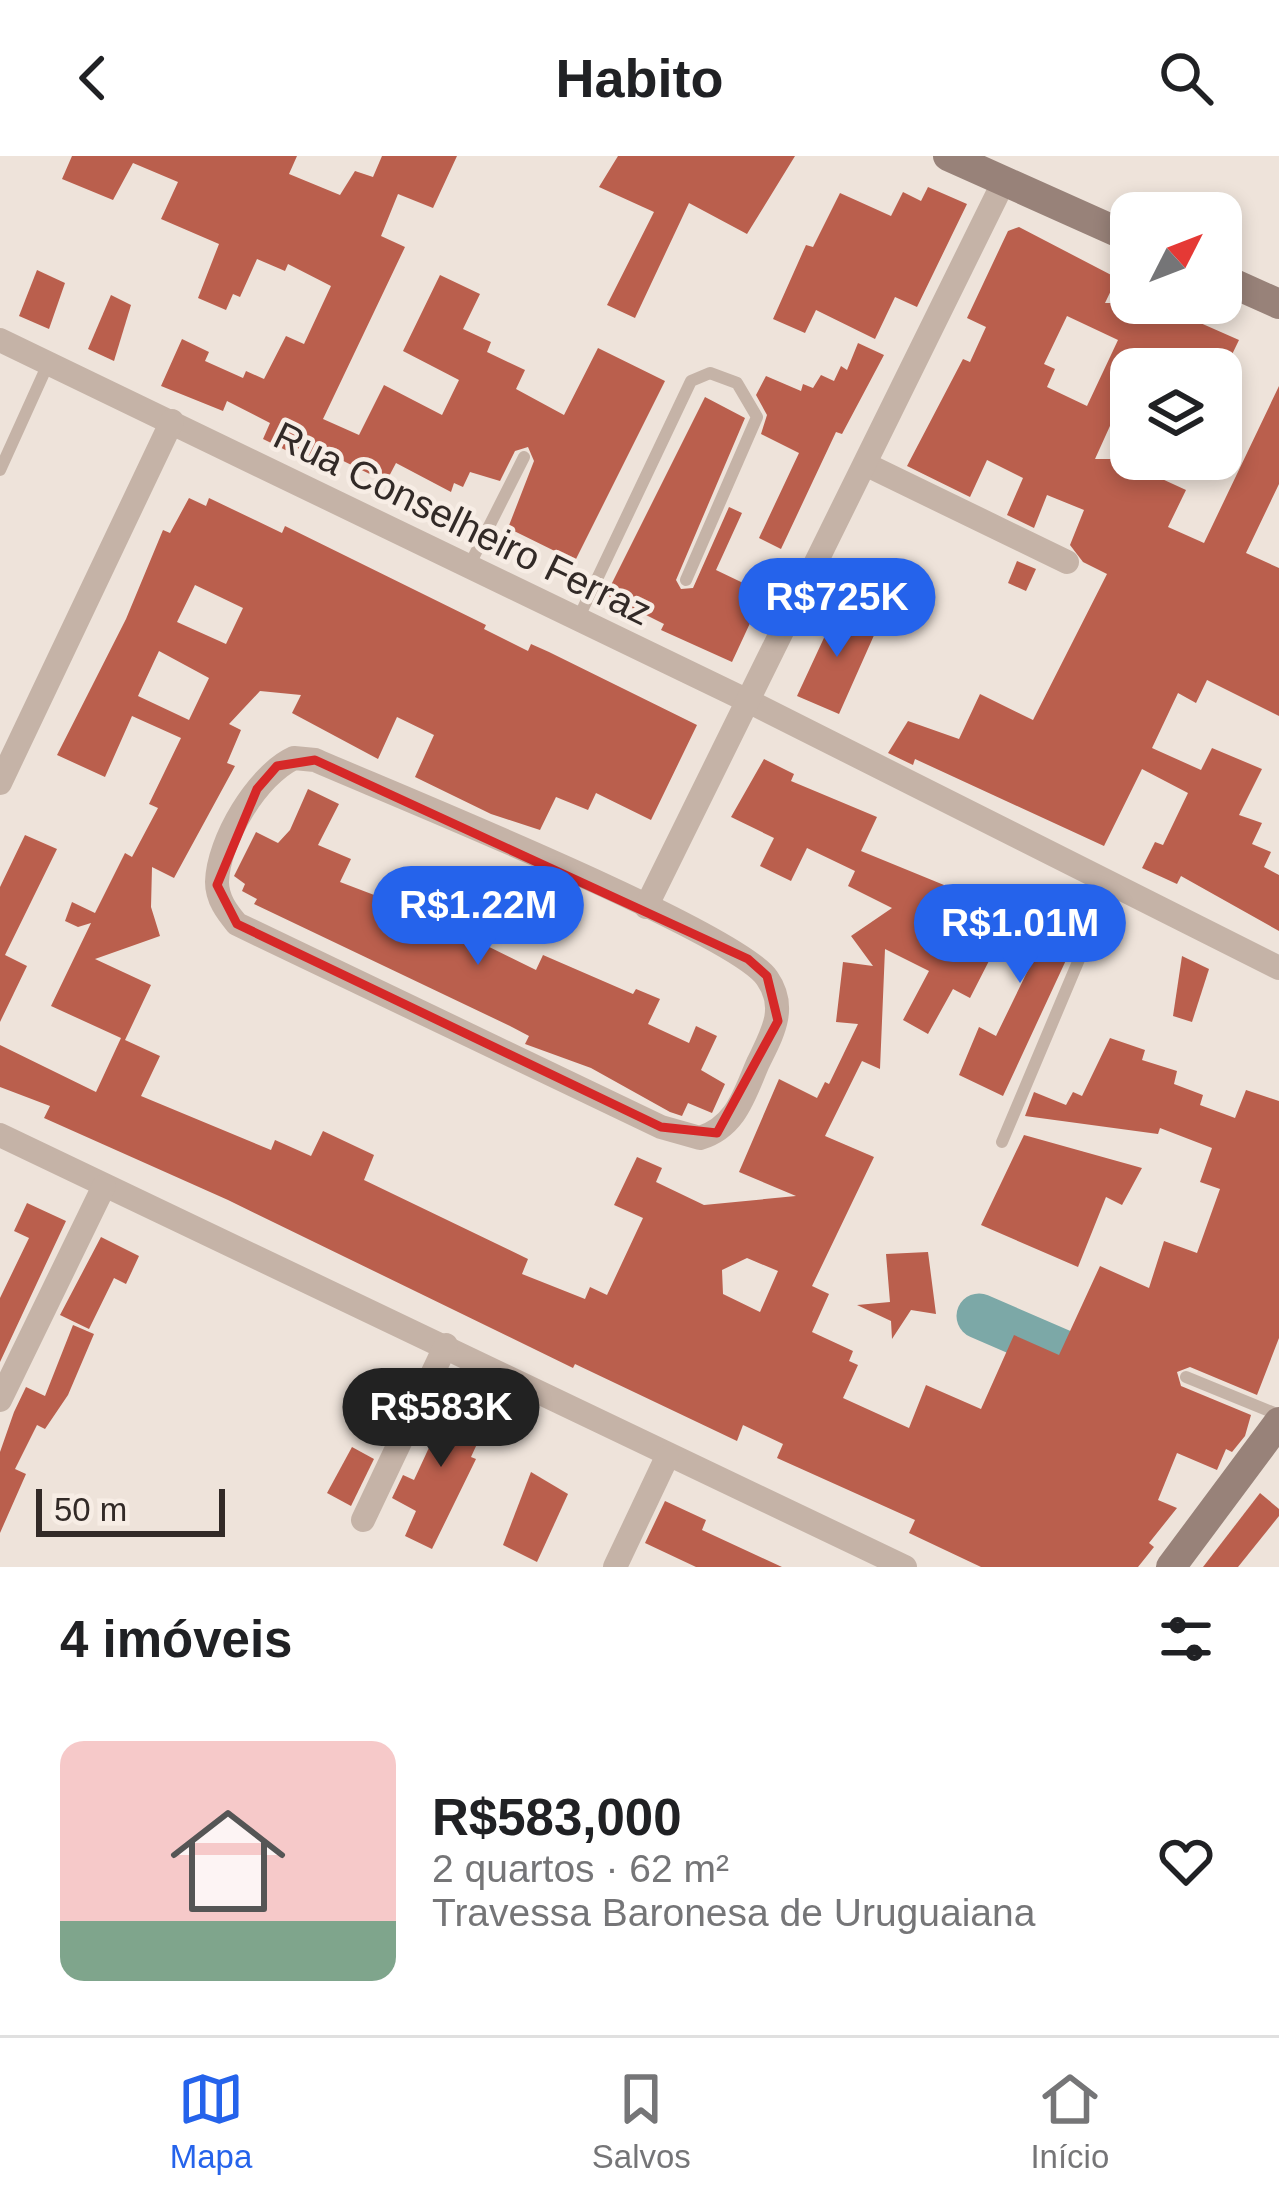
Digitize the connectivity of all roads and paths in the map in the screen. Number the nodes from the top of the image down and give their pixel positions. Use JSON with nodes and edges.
{"nodes":[{"id":1,"x":948,"y":156,"type":"edge"},
{"id":2,"x":1004,"y":181,"type":"junction"},
{"id":3,"x":1110,"y":229,"type":"edge"},
{"id":4,"x":1242,"y":287,"type":"edge"},
{"id":5,"x":1279,"y":304,"type":"edge"},
{"id":6,"x":0,"y":340,"type":"edge"},
{"id":7,"x":48,"y":362,"type":"junction"},
{"id":8,"x":172,"y":421,"type":"junction"},
{"id":9,"x":524,"y":458,"type":"dead end"},
{"id":10,"x":866,"y":464,"type":"junction"},
{"id":11,"x":0,"y":470,"type":"edge"},
{"id":12,"x":1067,"y":562,"type":"dead end"},
{"id":13,"x":469,"y":566,"type":"junction"},
{"id":14,"x":686,"y":580,"type":"dead end"},
{"id":15,"x":578,"y":619,"type":"junction"},
{"id":16,"x":748,"y":701,"type":"junction"},
{"id":17,"x":0,"y":783,"type":"edge"},
{"id":18,"x":1110,"y":886,"type":"junction"},
{"id":19,"x":646,"y":908,"type":"junction"},
{"id":20,"x":1279,"y":968,"type":"edge"},
{"id":21,"x":0,"y":1135,"type":"edge"},
{"id":22,"x":1002,"y":1142,"type":"dead end"},
{"id":23,"x":104,"y":1186,"type":"junction"},
{"id":24,"x":446,"y":1345,"type":"junction"},
{"id":25,"x":1186,"y":1377,"type":"dead end"},
{"id":26,"x":0,"y":1400,"type":"edge"},
{"id":27,"x":1279,"y":1419,"type":"edge"},
{"id":28,"x":667,"y":1457,"type":"junction"},
{"id":29,"x":363,"y":1520,"type":"dead end"},
{"id":30,"x":614,"y":1567,"type":"edge"},
{"id":31,"x":905,"y":1567,"type":"edge"},
{"id":32,"x":1171,"y":1567,"type":"edge"}],
"edges":[{"from":1,"to":2,"type":"street"},
{"from":2,"to":3,"type":"street"},
{"from":2,"to":10,"type":"street"},
{"from":4,"to":5,"type":"street"},
{"from":6,"to":7,"type":"street","name":"Rua Conselheiro Ferraz"},
{"from":7,"to":8,"type":"street","name":"Rua Conselheiro Ferraz"},
{"from":7,"to":11,"type":"lane"},
{"from":8,"to":13,"type":"street","name":"Rua Conselheiro Ferraz"},
{"from":8,"to":17,"type":"street"},
{"from":9,"to":13,"type":"lane"},
{"from":10,"to":12,"type":"street"},
{"from":10,"to":16,"type":"street"},
{"from":13,"to":15,"type":"street","name":"Rua Conselheiro Ferraz"},
{"from":14,"to":15,"type":"lane"},
{"from":15,"to":16,"type":"street","name":"Rua Conselheiro Ferraz"},
{"from":16,"to":18,"type":"street","name":"Rua Conselheiro Ferraz"},
{"from":16,"to":19,"type":"street"},
{"from":18,"to":20,"type":"street","name":"Rua Conselheiro Ferraz"},
{"from":18,"to":22,"type":"lane"},
{"from":19,"to":19,"type":"street"},
{"from":21,"to":23,"type":"street"},
{"from":23,"to":24,"type":"street"},
{"from":23,"to":26,"type":"street"},
{"from":24,"to":28,"type":"street"},
{"from":24,"to":29,"type":"street"},
{"from":25,"to":27,"type":"lane"},
{"from":27,"to":32,"type":"street"},
{"from":28,"to":30,"type":"street"},
{"from":28,"to":31,"type":"street"}]}
